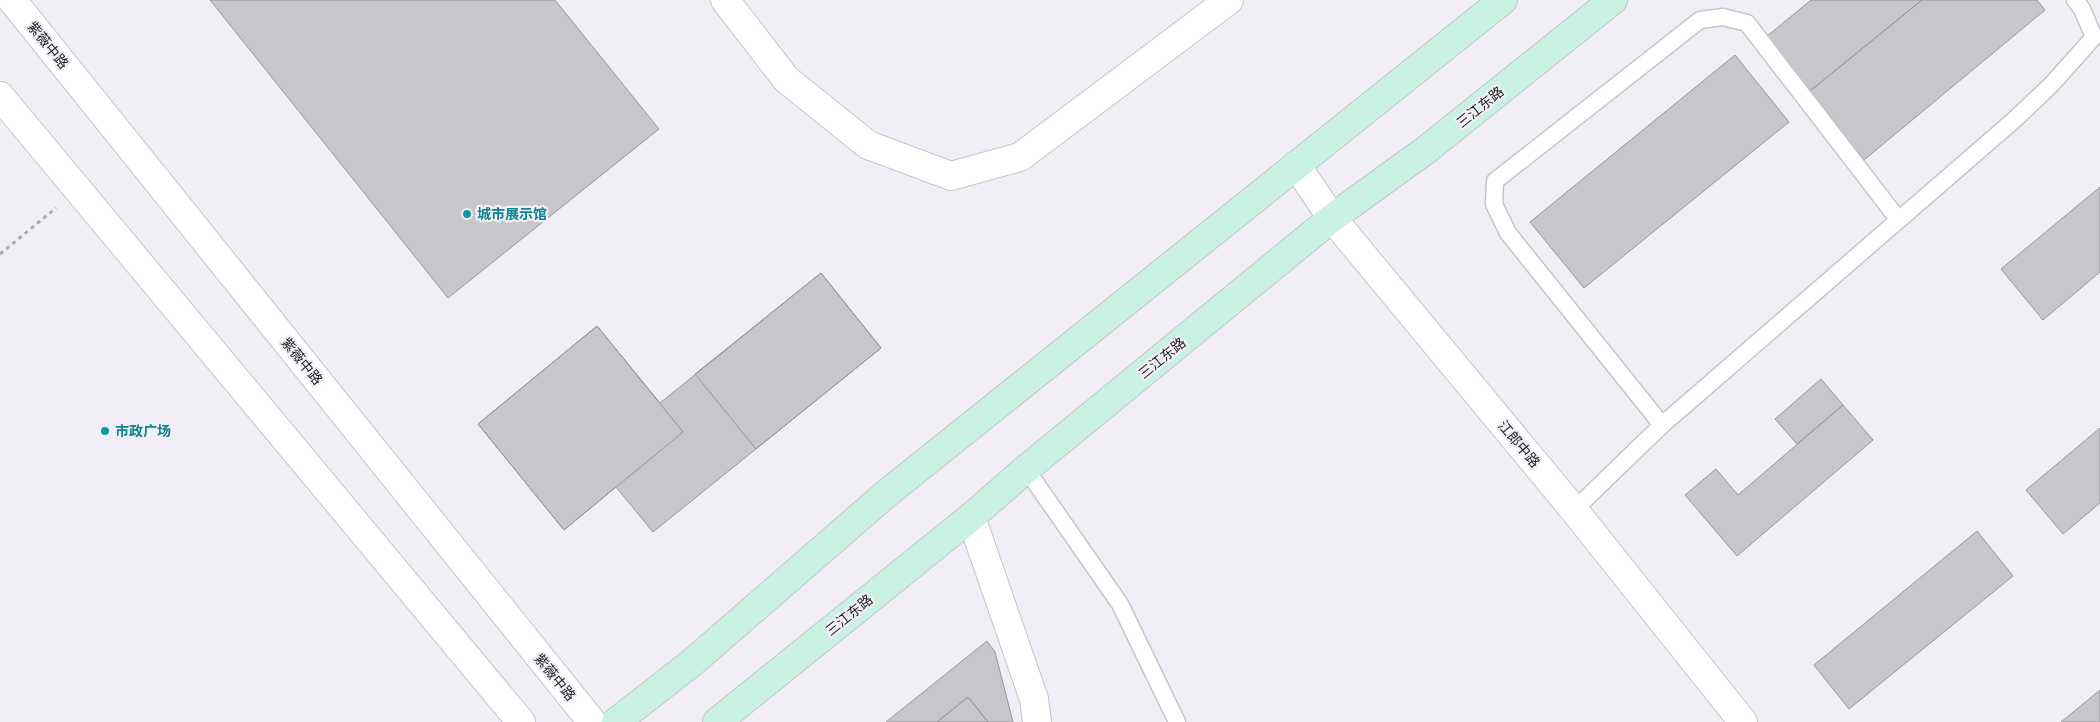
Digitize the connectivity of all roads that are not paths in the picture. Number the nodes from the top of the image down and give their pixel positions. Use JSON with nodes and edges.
{"nodes":[{"id":1,"x":12,"y":0,"type":"edge"},
{"id":2,"x":725,"y":0,"type":"edge"},
{"id":3,"x":1230,"y":0,"type":"edge"},
{"id":4,"x":1503,"y":0,"type":"edge"},
{"id":5,"x":1613,"y":0,"type":"edge"},
{"id":6,"x":2075,"y":0,"type":"edge"},
{"id":7,"x":0,"y":96,"type":"edge"},
{"id":8,"x":1296,"y":166,"type":"junction"},
{"id":9,"x":1332,"y":218,"type":"junction"},
{"id":10,"x":1898,"y":218,"type":"junction"},
{"id":11,"x":1662,"y":424,"type":"junction"},
{"id":12,"x":1026,"y":469,"type":"junction"},
{"id":13,"x":1574,"y":510,"type":"junction"},
{"id":14,"x":971,"y":517,"type":"junction"},
{"id":15,"x":521,"y":722,"type":"edge"},
{"id":16,"x":592,"y":722,"type":"edge"},
{"id":17,"x":616,"y":722,"type":"edge"},
{"id":18,"x":717,"y":722,"type":"edge"},
{"id":19,"x":1037,"y":722,"type":"edge"},
{"id":20,"x":1177,"y":722,"type":"edge"},
{"id":21,"x":1743,"y":722,"type":"edge"}],
"edges":[{"from":1,"to":16,"type":"street","name":"紫薇中路"},
{"from":2,"to":3,"type":"street"},
{"from":4,"to":8,"type":"main road"},
{"from":5,"to":9,"type":"main road","name":"三江东路"},
{"from":6,"to":10,"type":"lane"},
{"from":7,"to":15,"type":"street"},
{"from":8,"to":9,"type":"street","name":"江郎中路"},
{"from":8,"to":17,"type":"main road"},
{"from":9,"to":12,"type":"main road","name":"三江东路"},
{"from":9,"to":13,"type":"street","name":"江郎中路"},
{"from":10,"to":11,"type":"lane"},
{"from":10,"to":11,"type":"lane"},
{"from":11,"to":13,"type":"lane"},
{"from":12,"to":14,"type":"main road","name":"三江东路"},
{"from":12,"to":20,"type":"lane"},
{"from":13,"to":21,"type":"street","name":"江郎中路"},
{"from":14,"to":18,"type":"main road","name":"三江东路"},
{"from":14,"to":19,"type":"street"}]}
